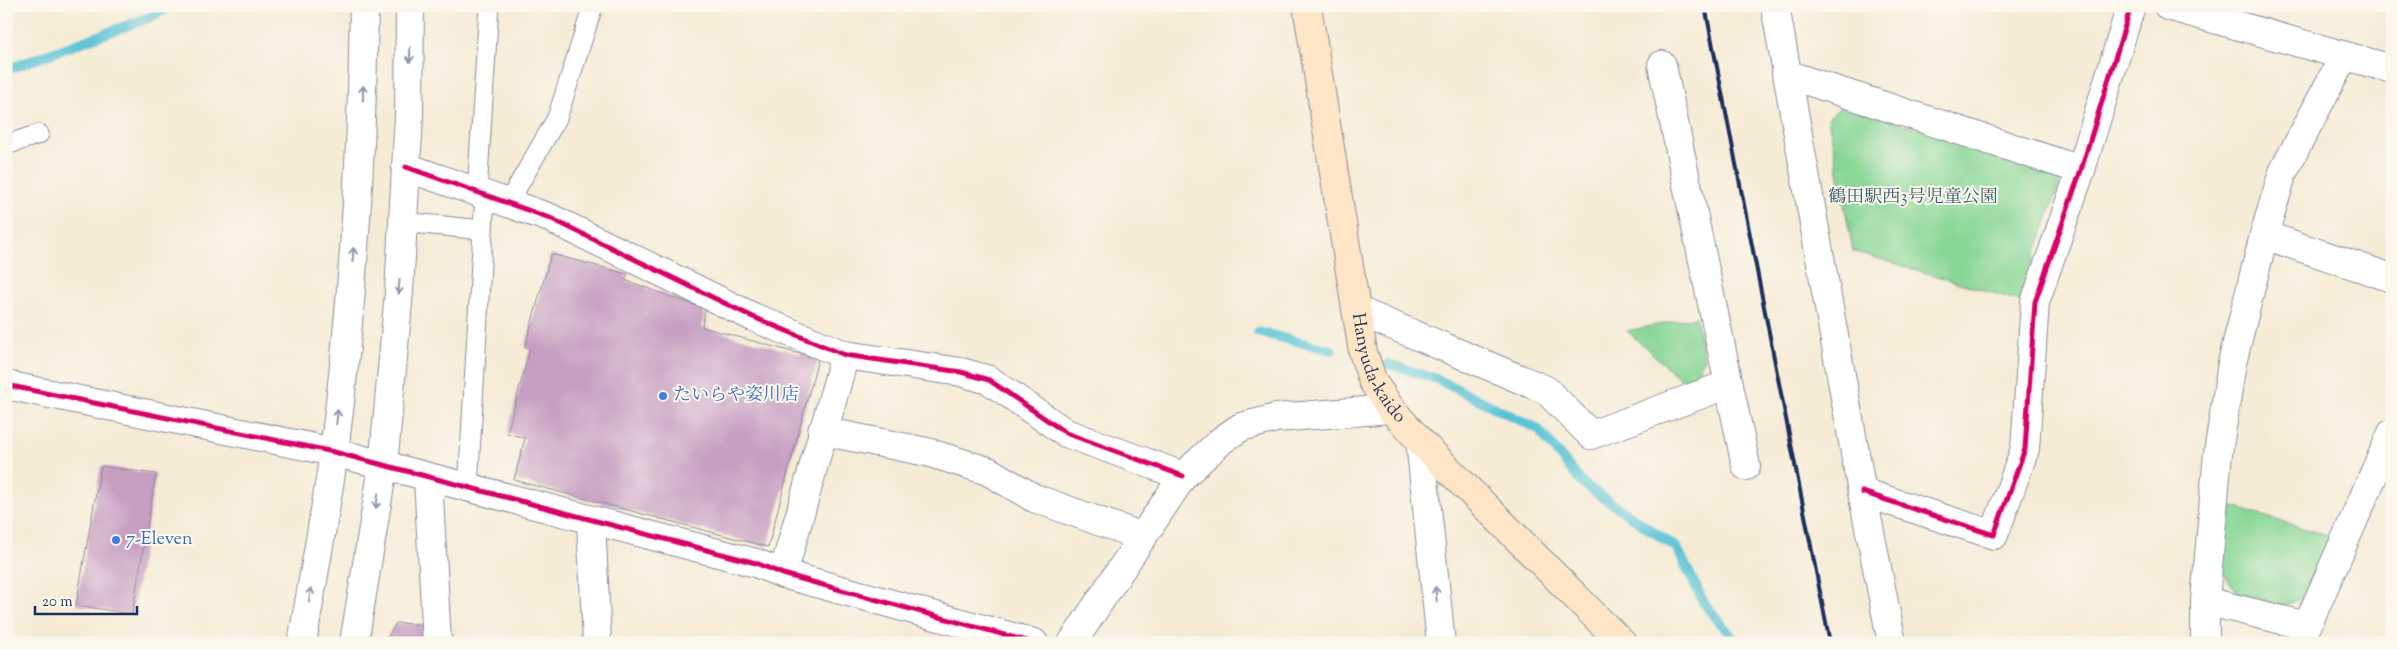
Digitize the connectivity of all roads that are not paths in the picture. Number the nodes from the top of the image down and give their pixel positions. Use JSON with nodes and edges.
{"nodes":[{"id":1,"x":364,"y":6,"type":"edge"},
{"id":2,"x":410,"y":6,"type":"edge"},
{"id":3,"x":490,"y":6,"type":"edge"},
{"id":4,"x":593,"y":6,"type":"edge"},
{"id":5,"x":1307,"y":6,"type":"edge"},
{"id":6,"x":1775,"y":6,"type":"edge"},
{"id":7,"x":2131,"y":6,"type":"edge"},
{"id":8,"x":2168,"y":6,"type":"edge"},
{"id":9,"x":2344,"y":56,"type":"junction"},
{"id":10,"x":1662,"y":65,"type":"dead end"},
{"id":11,"x":2392,"y":69,"type":"edge"},
{"id":12,"x":1786,"y":74,"type":"junction"},
{"id":13,"x":39,"y":134,"type":"dead end"},
{"id":14,"x":6,"y":145,"type":"edge"},
{"id":15,"x":406,"y":167,"type":"junction"},
{"id":16,"x":2081,"y":170,"type":"junction"},
{"id":17,"x":490,"y":197,"type":"junction"},
{"id":18,"x":403,"y":222,"type":"junction"},
{"id":19,"x":483,"y":230,"type":"junction"},
{"id":20,"x":2264,"y":235,"type":"junction"},
{"id":21,"x":2392,"y":278,"type":"edge"},
{"id":22,"x":1356,"y":310,"type":"junction"},
{"id":23,"x":845,"y":355,"type":"junction"},
{"id":24,"x":1729,"y":384,"type":"junction"},
{"id":25,"x":6,"y":385,"type":"edge"},
{"id":26,"x":1391,"y":409,"type":"junction"},
{"id":27,"x":822,"y":431,"type":"junction"},
{"id":28,"x":2392,"y":433,"type":"edge"},
{"id":29,"x":1420,"y":441,"type":"junction"},
{"id":30,"x":334,"y":452,"type":"junction"},
{"id":31,"x":383,"y":466,"type":"junction"},
{"id":32,"x":1746,"y":466,"type":"dead end"},
{"id":33,"x":1183,"y":476,"type":"junction"},
{"id":34,"x":428,"y":478,"type":"junction"},
{"id":35,"x":468,"y":488,"type":"junction"},
{"id":36,"x":1862,"y":492,"type":"junction"},
{"id":37,"x":591,"y":520,"type":"junction"},
{"id":38,"x":1143,"y":538,"type":"junction"},
{"id":39,"x":783,"y":574,"type":"junction"},
{"id":40,"x":2205,"y":601,"type":"junction"},
{"id":41,"x":1096,"y":610,"type":"junction"},
{"id":42,"x":302,"y":643,"type":"edge"},
{"id":43,"x":354,"y":643,"type":"edge"},
{"id":44,"x":437,"y":643,"type":"edge"},
{"id":45,"x":597,"y":643,"type":"edge"},
{"id":46,"x":1034,"y":643,"type":"edge"},
{"id":47,"x":1072,"y":643,"type":"edge"},
{"id":48,"x":1098,"y":643,"type":"edge"},
{"id":49,"x":1441,"y":643,"type":"edge"},
{"id":50,"x":1622,"y":643,"type":"edge"},
{"id":51,"x":1892,"y":643,"type":"edge"},
{"id":52,"x":2205,"y":643,"type":"edge"}],
"edges":[{"from":30,"to":1,"type":"street","one_way":true},
{"from":2,"to":15,"type":"street","one_way":true},
{"from":3,"to":17,"type":"lane"},
{"from":4,"to":17,"type":"lane"},
{"from":5,"to":22,"type":"main road","name":"Hanyuda-kaido"},
{"from":6,"to":12,"type":"street"},
{"from":7,"to":16,"type":"street"},
{"from":8,"to":9,"type":"street"},
{"from":9,"to":11,"type":"street"},
{"from":9,"to":20,"type":"street"},
{"from":10,"to":24,"type":"street"},
{"from":12,"to":16,"type":"street"},
{"from":12,"to":36,"type":"street"},
{"from":13,"to":14,"type":"lane"},
{"from":15,"to":17,"type":"street"},
{"from":15,"to":18,"type":"street"},
{"from":16,"to":36,"type":"street"},
{"from":17,"to":19,"type":"lane"},
{"from":17,"to":23,"type":"street"},
{"from":18,"to":19,"type":"lane"},
{"from":18,"to":31,"type":"street","one_way":true},
{"from":19,"to":35,"type":"lane"},
{"from":20,"to":21,"type":"street"},
{"from":20,"to":40,"type":"street"},
{"from":22,"to":24,"type":"street"},
{"from":22,"to":26,"type":"main road","name":"Hanyuda-kaido"},
{"from":23,"to":27,"type":"street"},
{"from":23,"to":33,"type":"street"},
{"from":24,"to":32,"type":"street"},
{"from":25,"to":30,"type":"street"},
{"from":26,"to":29,"type":"main road","name":"Hanyuda-kaido"},
{"from":26,"to":33,"type":"street"},
{"from":27,"to":38,"type":"street"},
{"from":27,"to":39,"type":"street"},
{"from":28,"to":40,"type":"street"},
{"from":49,"to":29,"type":"street","one_way":true},
{"from":29,"to":50,"type":"main road","name":"Hanyuda-kaido"},
{"from":30,"to":31,"type":"street"},
{"from":42,"to":30,"type":"street","one_way":true},
{"from":31,"to":34,"type":"street"},
{"from":31,"to":43,"type":"street","one_way":true},
{"from":33,"to":38,"type":"street"},
{"from":34,"to":35,"type":"street"},
{"from":34,"to":44,"type":"street"},
{"from":35,"to":37,"type":"street"},
{"from":36,"to":51,"type":"street"},
{"from":37,"to":39,"type":"street"},
{"from":37,"to":45,"type":"street"},
{"from":38,"to":41,"type":"street"},
{"from":39,"to":46,"type":"street"},
{"from":40,"to":52,"type":"street"},
{"from":41,"to":47,"type":"street"},
{"from":41,"to":48,"type":"street"}]}
